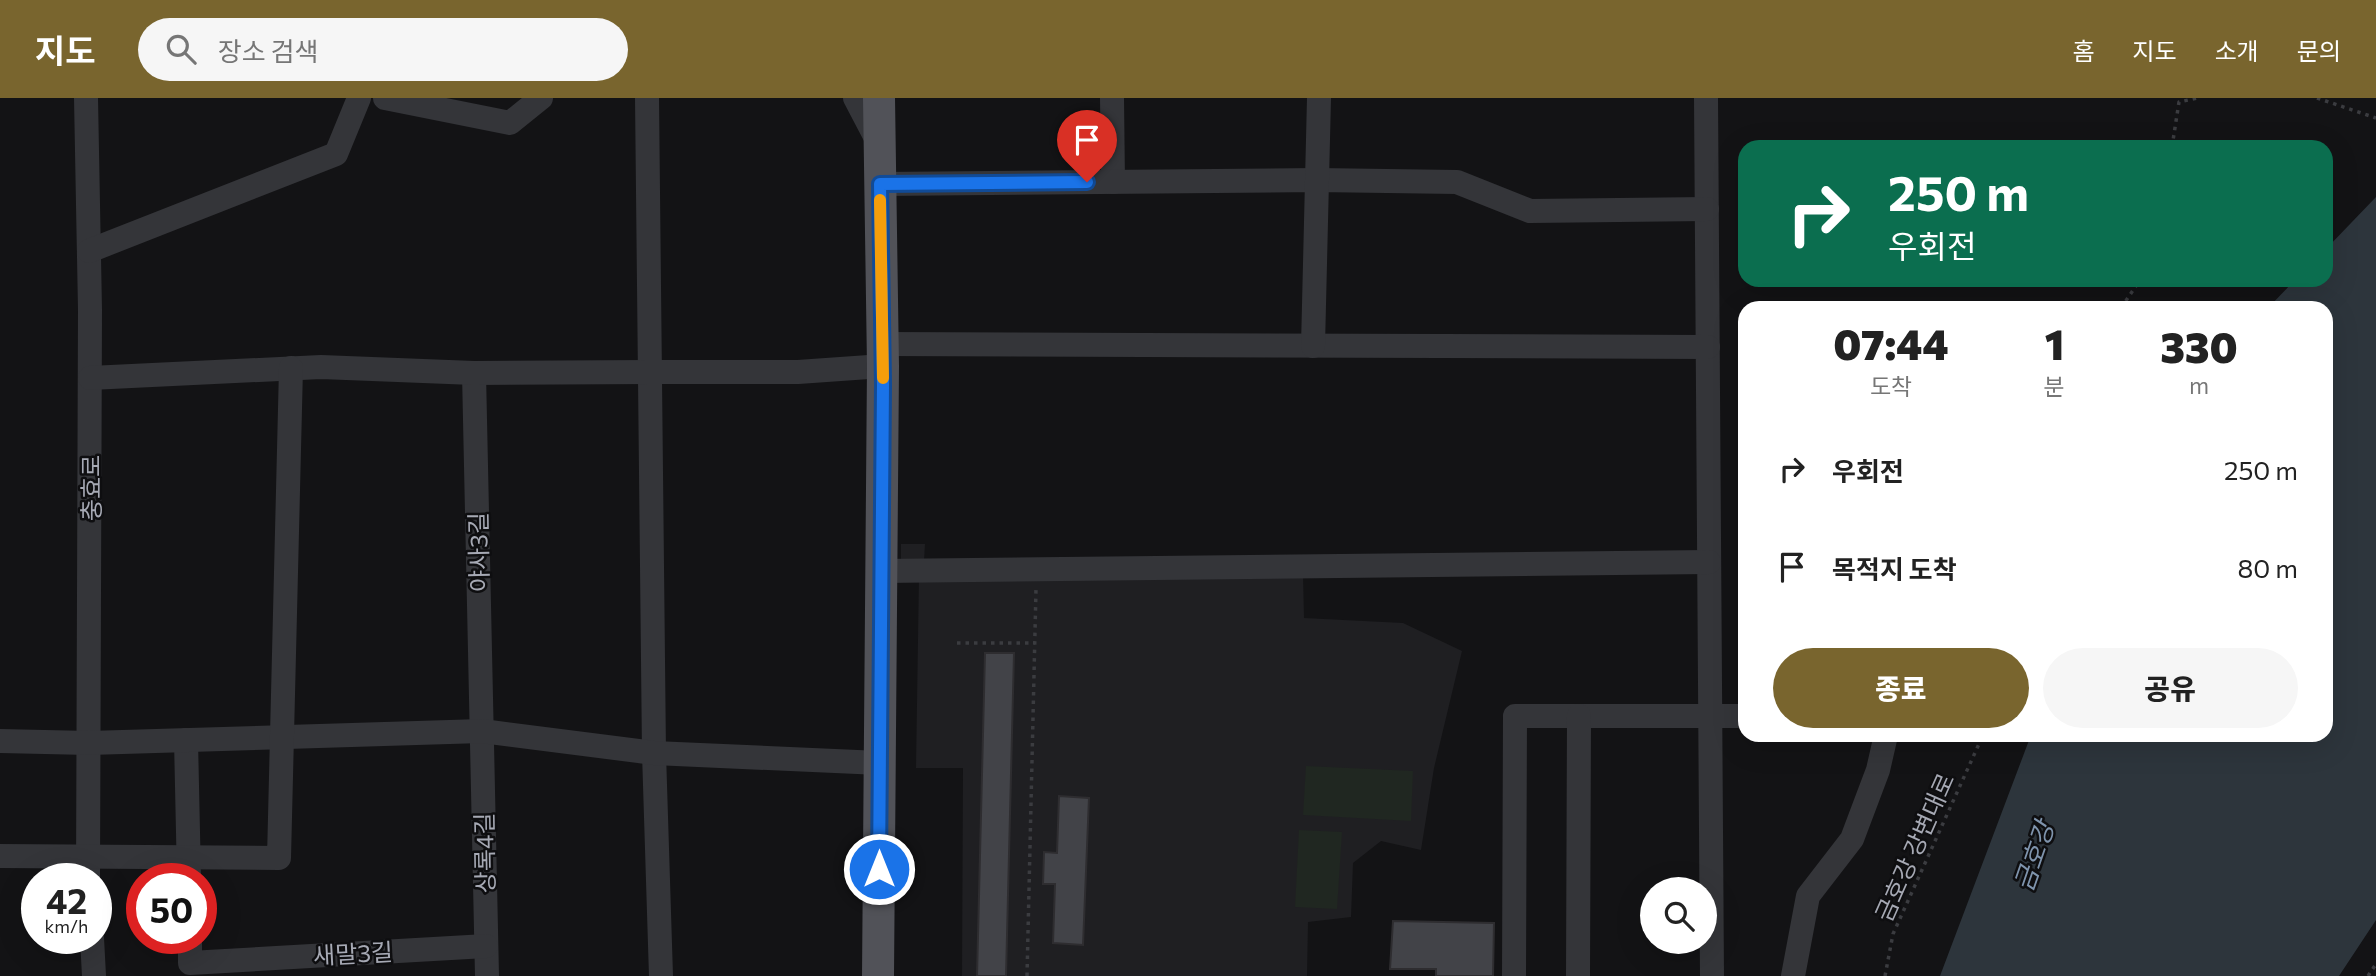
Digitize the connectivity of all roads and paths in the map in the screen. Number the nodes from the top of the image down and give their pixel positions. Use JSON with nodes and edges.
{"nodes":[{"id":1,"x":86,"y":98,"type":"edge"},
{"id":2,"x":359,"y":98,"type":"edge"},
{"id":3,"x":385,"y":98,"type":"edge"},
{"id":4,"x":541,"y":98,"type":"edge"},
{"id":5,"x":647,"y":98,"type":"edge"},
{"id":6,"x":855,"y":98,"type":"edge"},
{"id":7,"x":879,"y":98,"type":"edge"},
{"id":8,"x":1112,"y":98,"type":"edge"},
{"id":9,"x":1319,"y":98,"type":"edge"},
{"id":10,"x":1706,"y":98,"type":"edge"},
{"id":11,"x":2198,"y":98,"type":"edge"},
{"id":12,"x":2317,"y":98,"type":"edge"},
{"id":13,"x":2376,"y":118,"type":"edge"},
{"id":14,"x":2173,"y":140,"type":"edge"},
{"id":15,"x":880,"y":146,"type":"junction"},
{"id":16,"x":1317,"y":180,"type":"junction"},
{"id":17,"x":1113,"y":182,"type":"junction"},
{"id":18,"x":880,"y":184,"type":"junction"},
{"id":19,"x":1707,"y":209,"type":"junction"},
{"id":20,"x":89,"y":251,"type":"junction"},
{"id":21,"x":1313,"y":345,"type":"junction"},
{"id":22,"x":1708,"y":347,"type":"junction"},
{"id":23,"x":882,"y":355,"type":"junction"},
{"id":24,"x":291,"y":368,"type":"junction"},
{"id":25,"x":652,"y":372,"type":"junction"},
{"id":26,"x":474,"y":373,"type":"junction"},
{"id":27,"x":90,"y":378,"type":"junction"},
{"id":28,"x":1709,"y":562,"type":"junction"},
{"id":29,"x":1037,"y":570,"type":"junction"},
{"id":30,"x":881,"y":571,"type":"junction"},
{"id":31,"x":957,"y":643,"type":"dead end"},
{"id":32,"x":1035,"y":643,"type":"junction"},
{"id":33,"x":1710,"y":715,"type":"junction"},
{"id":34,"x":1579,"y":716,"type":"junction"},
{"id":35,"x":1738,"y":716,"type":"edge"},
{"id":36,"x":482,"y":731,"type":"junction"},
{"id":37,"x":280,"y":737,"type":"junction"},
{"id":38,"x":186,"y":740,"type":"junction"},
{"id":39,"x":0,"y":741,"type":"edge"},
{"id":40,"x":1884,"y":742,"type":"edge"},
{"id":41,"x":1980,"y":742,"type":"edge"},
{"id":42,"x":89,"y":743,"type":"junction"},
{"id":43,"x":654,"y":753,"type":"junction"},
{"id":44,"x":880,"y":763,"type":"junction"},
{"id":45,"x":0,"y":856,"type":"edge"},
{"id":46,"x":52,"y":863,"type":"edge"},
{"id":47,"x":89,"y":863,"type":"edge"},
{"id":48,"x":189,"y":863,"type":"edge"},
{"id":49,"x":217,"y":865,"type":"edge"},
{"id":50,"x":486,"y":946,"type":"junction"},
{"id":51,"x":93,"y":954,"type":"edge"},
{"id":52,"x":190,"y":954,"type":"edge"},
{"id":53,"x":2376,"y":964,"type":"edge"},
{"id":54,"x":220,"y":968,"type":"edge"},
{"id":55,"x":94,"y":976,"type":"edge"},
{"id":56,"x":487,"y":976,"type":"edge"},
{"id":57,"x":661,"y":976,"type":"edge"},
{"id":58,"x":878,"y":976,"type":"edge"},
{"id":59,"x":1027,"y":976,"type":"edge"},
{"id":60,"x":1514,"y":976,"type":"edge"},
{"id":61,"x":1578,"y":976,"type":"edge"},
{"id":62,"x":1712,"y":976,"type":"edge"},
{"id":63,"x":1793,"y":976,"type":"edge"},
{"id":64,"x":1885,"y":976,"type":"edge"},
{"id":65,"x":2368,"y":976,"type":"edge"}],
"edges":[{"from":1,"to":20,"type":"street","name":"충효로"},
{"from":2,"to":20,"type":"street"},
{"from":3,"to":4,"type":"street"},
{"from":5,"to":25,"type":"street"},
{"from":6,"to":15,"type":"street"},
{"from":7,"to":15,"type":"main road"},
{"from":8,"to":17,"type":"street"},
{"from":9,"to":16,"type":"street"},
{"from":10,"to":19,"type":"street"},
{"from":11,"to":14,"type":"path"},
{"from":12,"to":13,"type":"path"},
{"from":15,"to":18,"type":"main road"},
{"from":16,"to":17,"type":"street"},
{"from":16,"to":19,"type":"street"},
{"from":16,"to":21,"type":"street"},
{"from":17,"to":18,"type":"street"},
{"from":18,"to":23,"type":"main road"},
{"from":19,"to":22,"type":"street"},
{"from":20,"to":27,"type":"street","name":"충효로"},
{"from":21,"to":22,"type":"street"},
{"from":21,"to":23,"type":"street"},
{"from":22,"to":28,"type":"street"},
{"from":23,"to":25,"type":"street"},
{"from":23,"to":30,"type":"main road"},
{"from":24,"to":26,"type":"street"},
{"from":24,"to":27,"type":"street"},
{"from":24,"to":37,"type":"street"},
{"from":25,"to":26,"type":"street"},
{"from":25,"to":43,"type":"street"},
{"from":26,"to":36,"type":"street","name":"야사3길"},
{"from":27,"to":42,"type":"street","name":"충효로"},
{"from":28,"to":29,"type":"street"},
{"from":28,"to":33,"type":"street"},
{"from":29,"to":30,"type":"street"},
{"from":29,"to":32,"type":"path"},
{"from":30,"to":44,"type":"main road"},
{"from":31,"to":32,"type":"path"},
{"from":32,"to":59,"type":"path"},
{"from":33,"to":34,"type":"street"},
{"from":33,"to":35,"type":"street"},
{"from":33,"to":62,"type":"street"},
{"from":34,"to":60,"type":"street"},
{"from":34,"to":61,"type":"street"},
{"from":36,"to":37,"type":"street"},
{"from":36,"to":43,"type":"street"},
{"from":36,"to":50,"type":"street","name":"상록4길"},
{"from":37,"to":38,"type":"street"},
{"from":37,"to":49,"type":"street"},
{"from":38,"to":42,"type":"street"},
{"from":38,"to":48,"type":"street"},
{"from":39,"to":42,"type":"street"},
{"from":40,"to":63,"type":"street"},
{"from":41,"to":64,"type":"path","name":"금호강 강변대로"},
{"from":42,"to":47,"type":"street","name":"충효로"},
{"from":43,"to":44,"type":"street"},
{"from":43,"to":57,"type":"street"},
{"from":44,"to":58,"type":"main road"},
{"from":45,"to":46,"type":"street"},
{"from":50,"to":54,"type":"street","name":"새말3길"},
{"from":50,"to":56,"type":"street","name":"상록4길"},
{"from":51,"to":55,"type":"street"},
{"from":52,"to":54,"type":"street","name":"새말3길"},
{"from":53,"to":65,"type":"path"}]}
